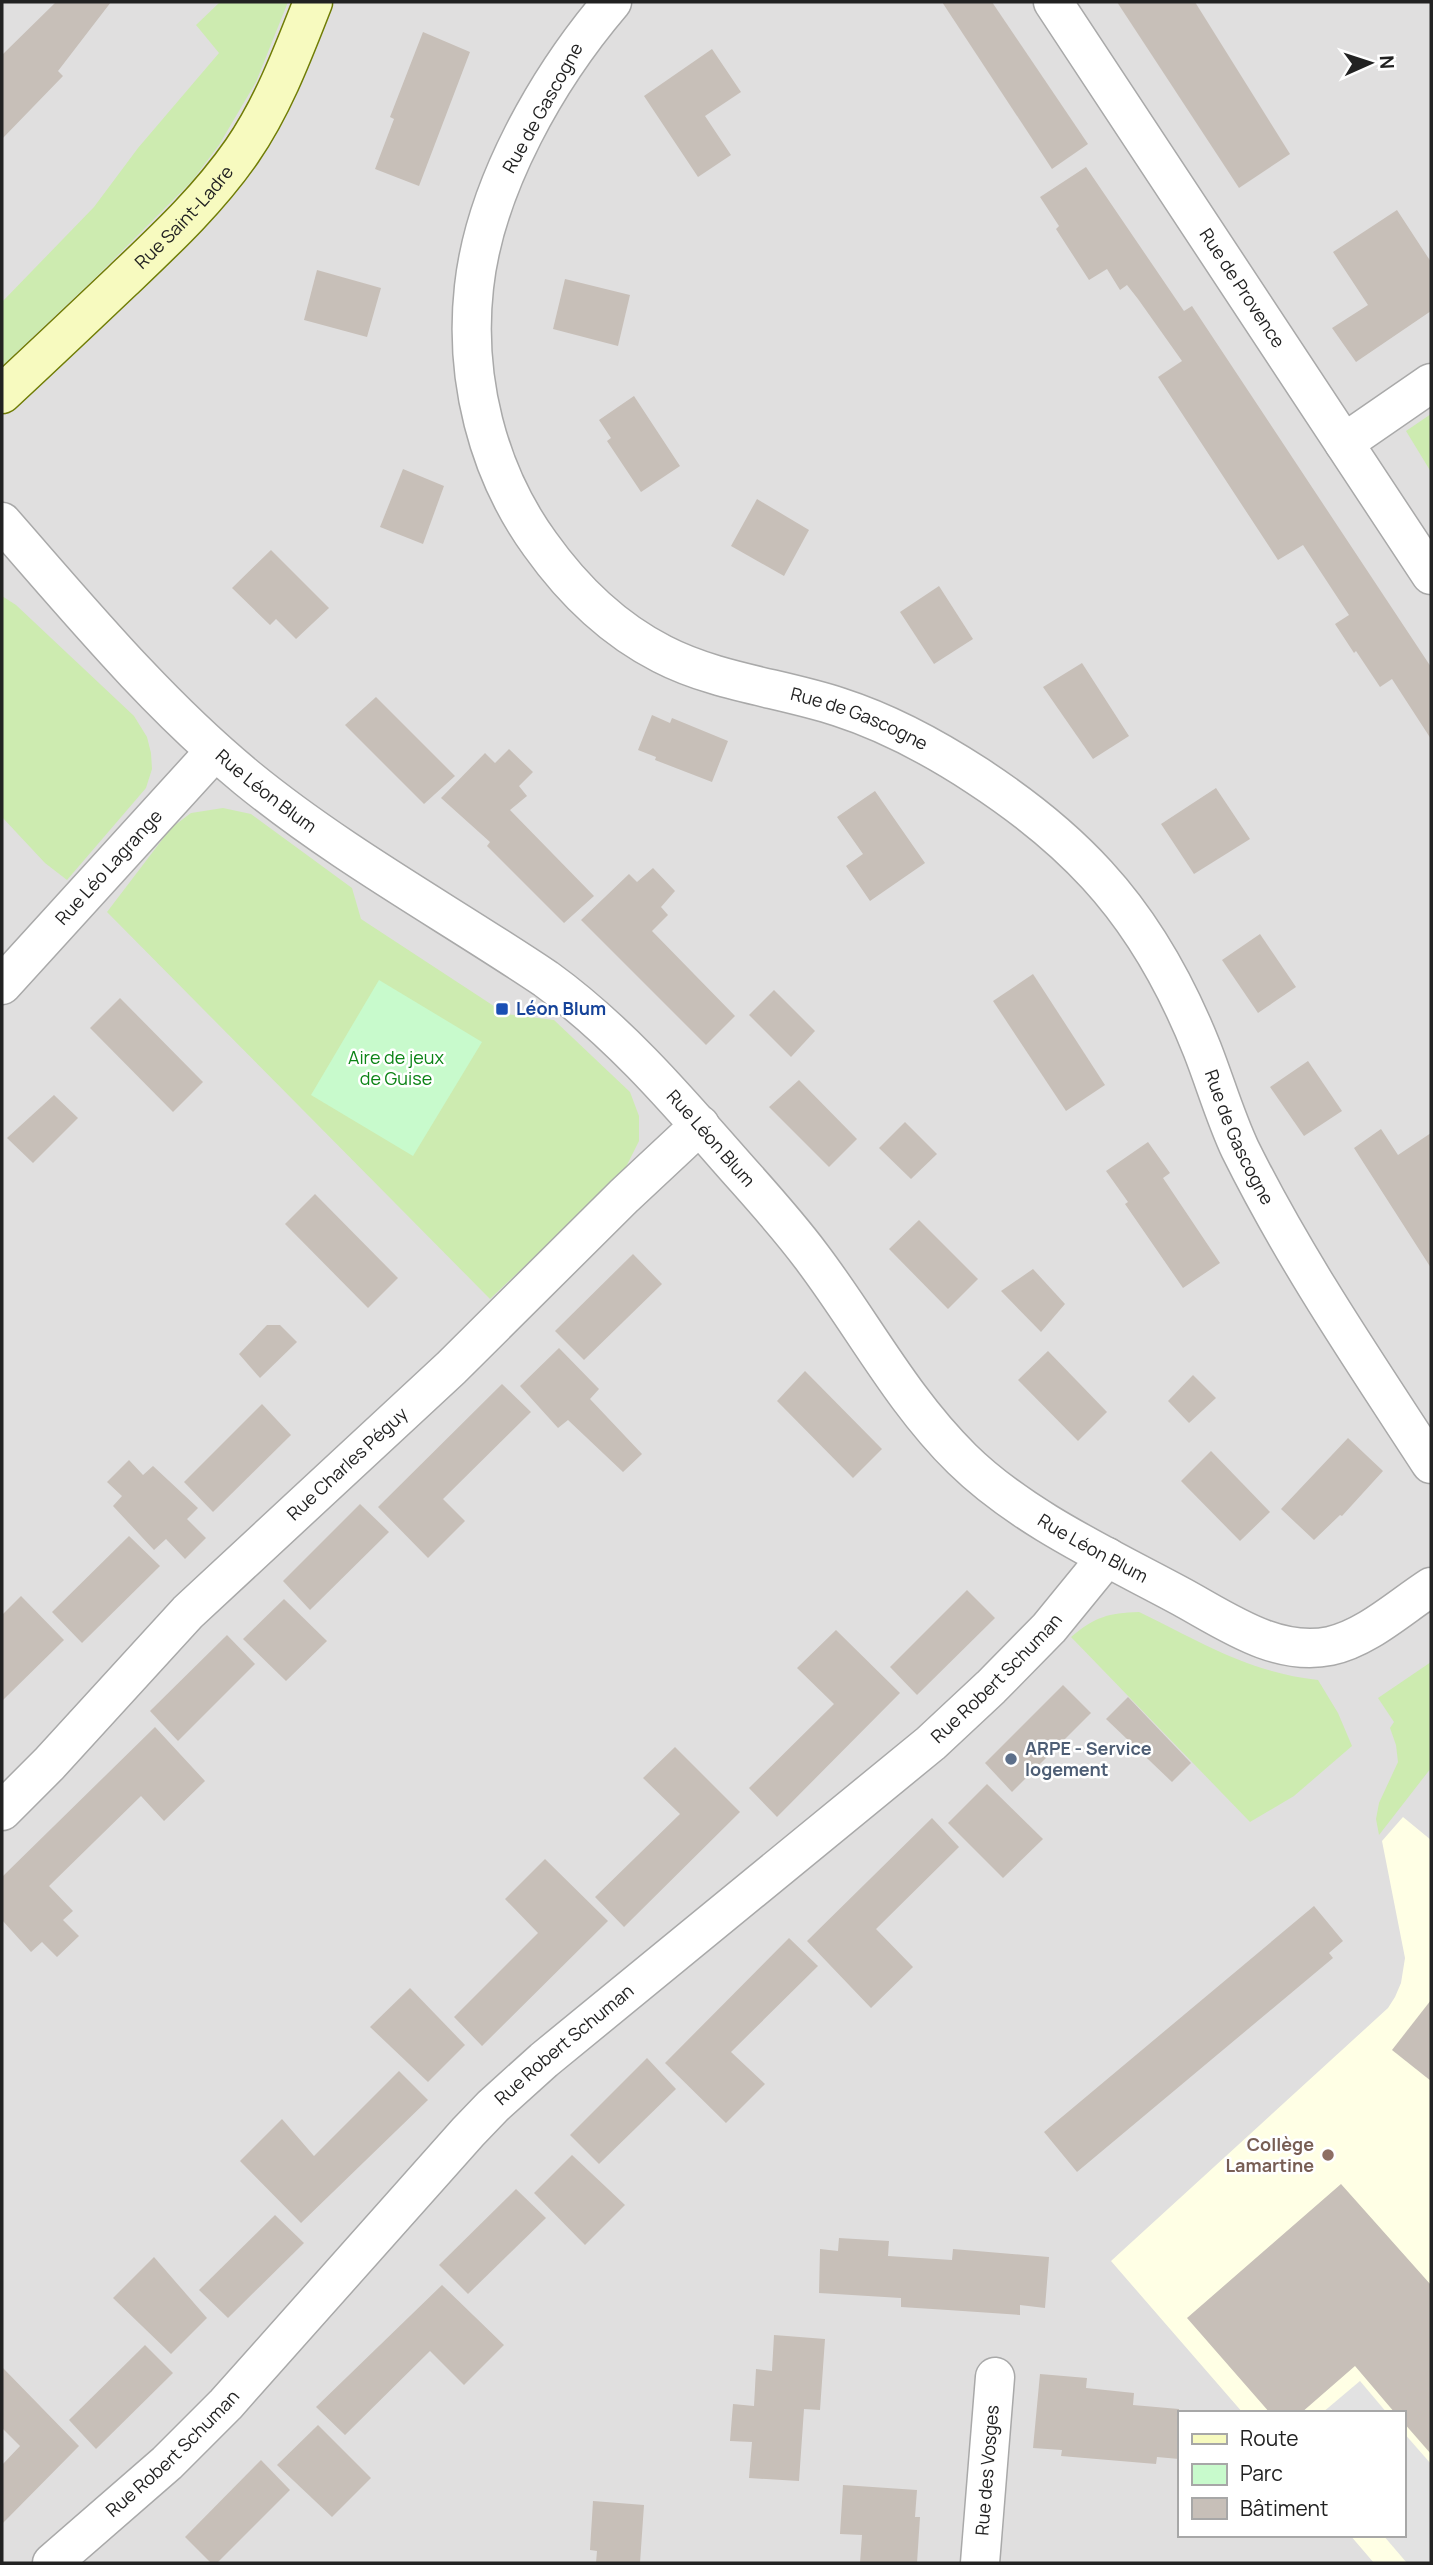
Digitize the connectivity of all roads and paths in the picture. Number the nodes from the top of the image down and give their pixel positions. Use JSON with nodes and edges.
{"nodes":[{"id":1,"x":313,"y":2,"type":"edge"},
{"id":2,"x":612,"y":2,"type":"edge"},
{"id":3,"x":1052,"y":2,"type":"edge"},
{"id":4,"x":1431,"y":383,"type":"edge"},
{"id":5,"x":2,"y":394,"type":"edge"},
{"id":6,"x":1344,"y":443,"type":"junction"},
{"id":7,"x":2,"y":523,"type":"edge"},
{"id":8,"x":1431,"y":575,"type":"edge"},
{"id":9,"x":215,"y":751,"type":"junction"},
{"id":10,"x":2,"y":985,"type":"edge"},
{"id":11,"x":700,"y":1125,"type":"junction"},
{"id":12,"x":1431,"y":1464,"type":"edge"},
{"id":13,"x":1107,"y":1557,"type":"junction"},
{"id":14,"x":1431,"y":1587,"type":"edge"},
{"id":15,"x":2,"y":1811,"type":"edge"},
{"id":16,"x":995,"y":2377,"type":"dead end"},
{"id":17,"x":52,"y":2563,"type":"edge"},
{"id":18,"x":980,"y":2563,"type":"edge"}],
"edges":[{"from":1,"to":5,"type":"street","name":"Rue Saint-Ladre"},
{"from":2,"to":12,"type":"street","name":"Rue de Gascogne"},
{"from":3,"to":6,"type":"street","name":"Rue de Provence"},
{"from":4,"to":6,"type":"street"},
{"from":6,"to":8,"type":"street","name":"Rue de Provence"},
{"from":7,"to":9,"type":"street","name":"Rue Léon Blum"},
{"from":9,"to":10,"type":"street","name":"Rue Léo Lagrange"},
{"from":9,"to":11,"type":"street","name":"Rue Léon Blum"},
{"from":11,"to":13,"type":"street","name":"Rue Léon Blum"},
{"from":11,"to":15,"type":"street","name":"Rue Charles Péguy"},
{"from":13,"to":14,"type":"street","name":"Rue Léon Blum"},
{"from":13,"to":17,"type":"street","name":"Rue Robert Schuman"},
{"from":16,"to":18,"type":"street","name":"Rue des Vosges"}]}
